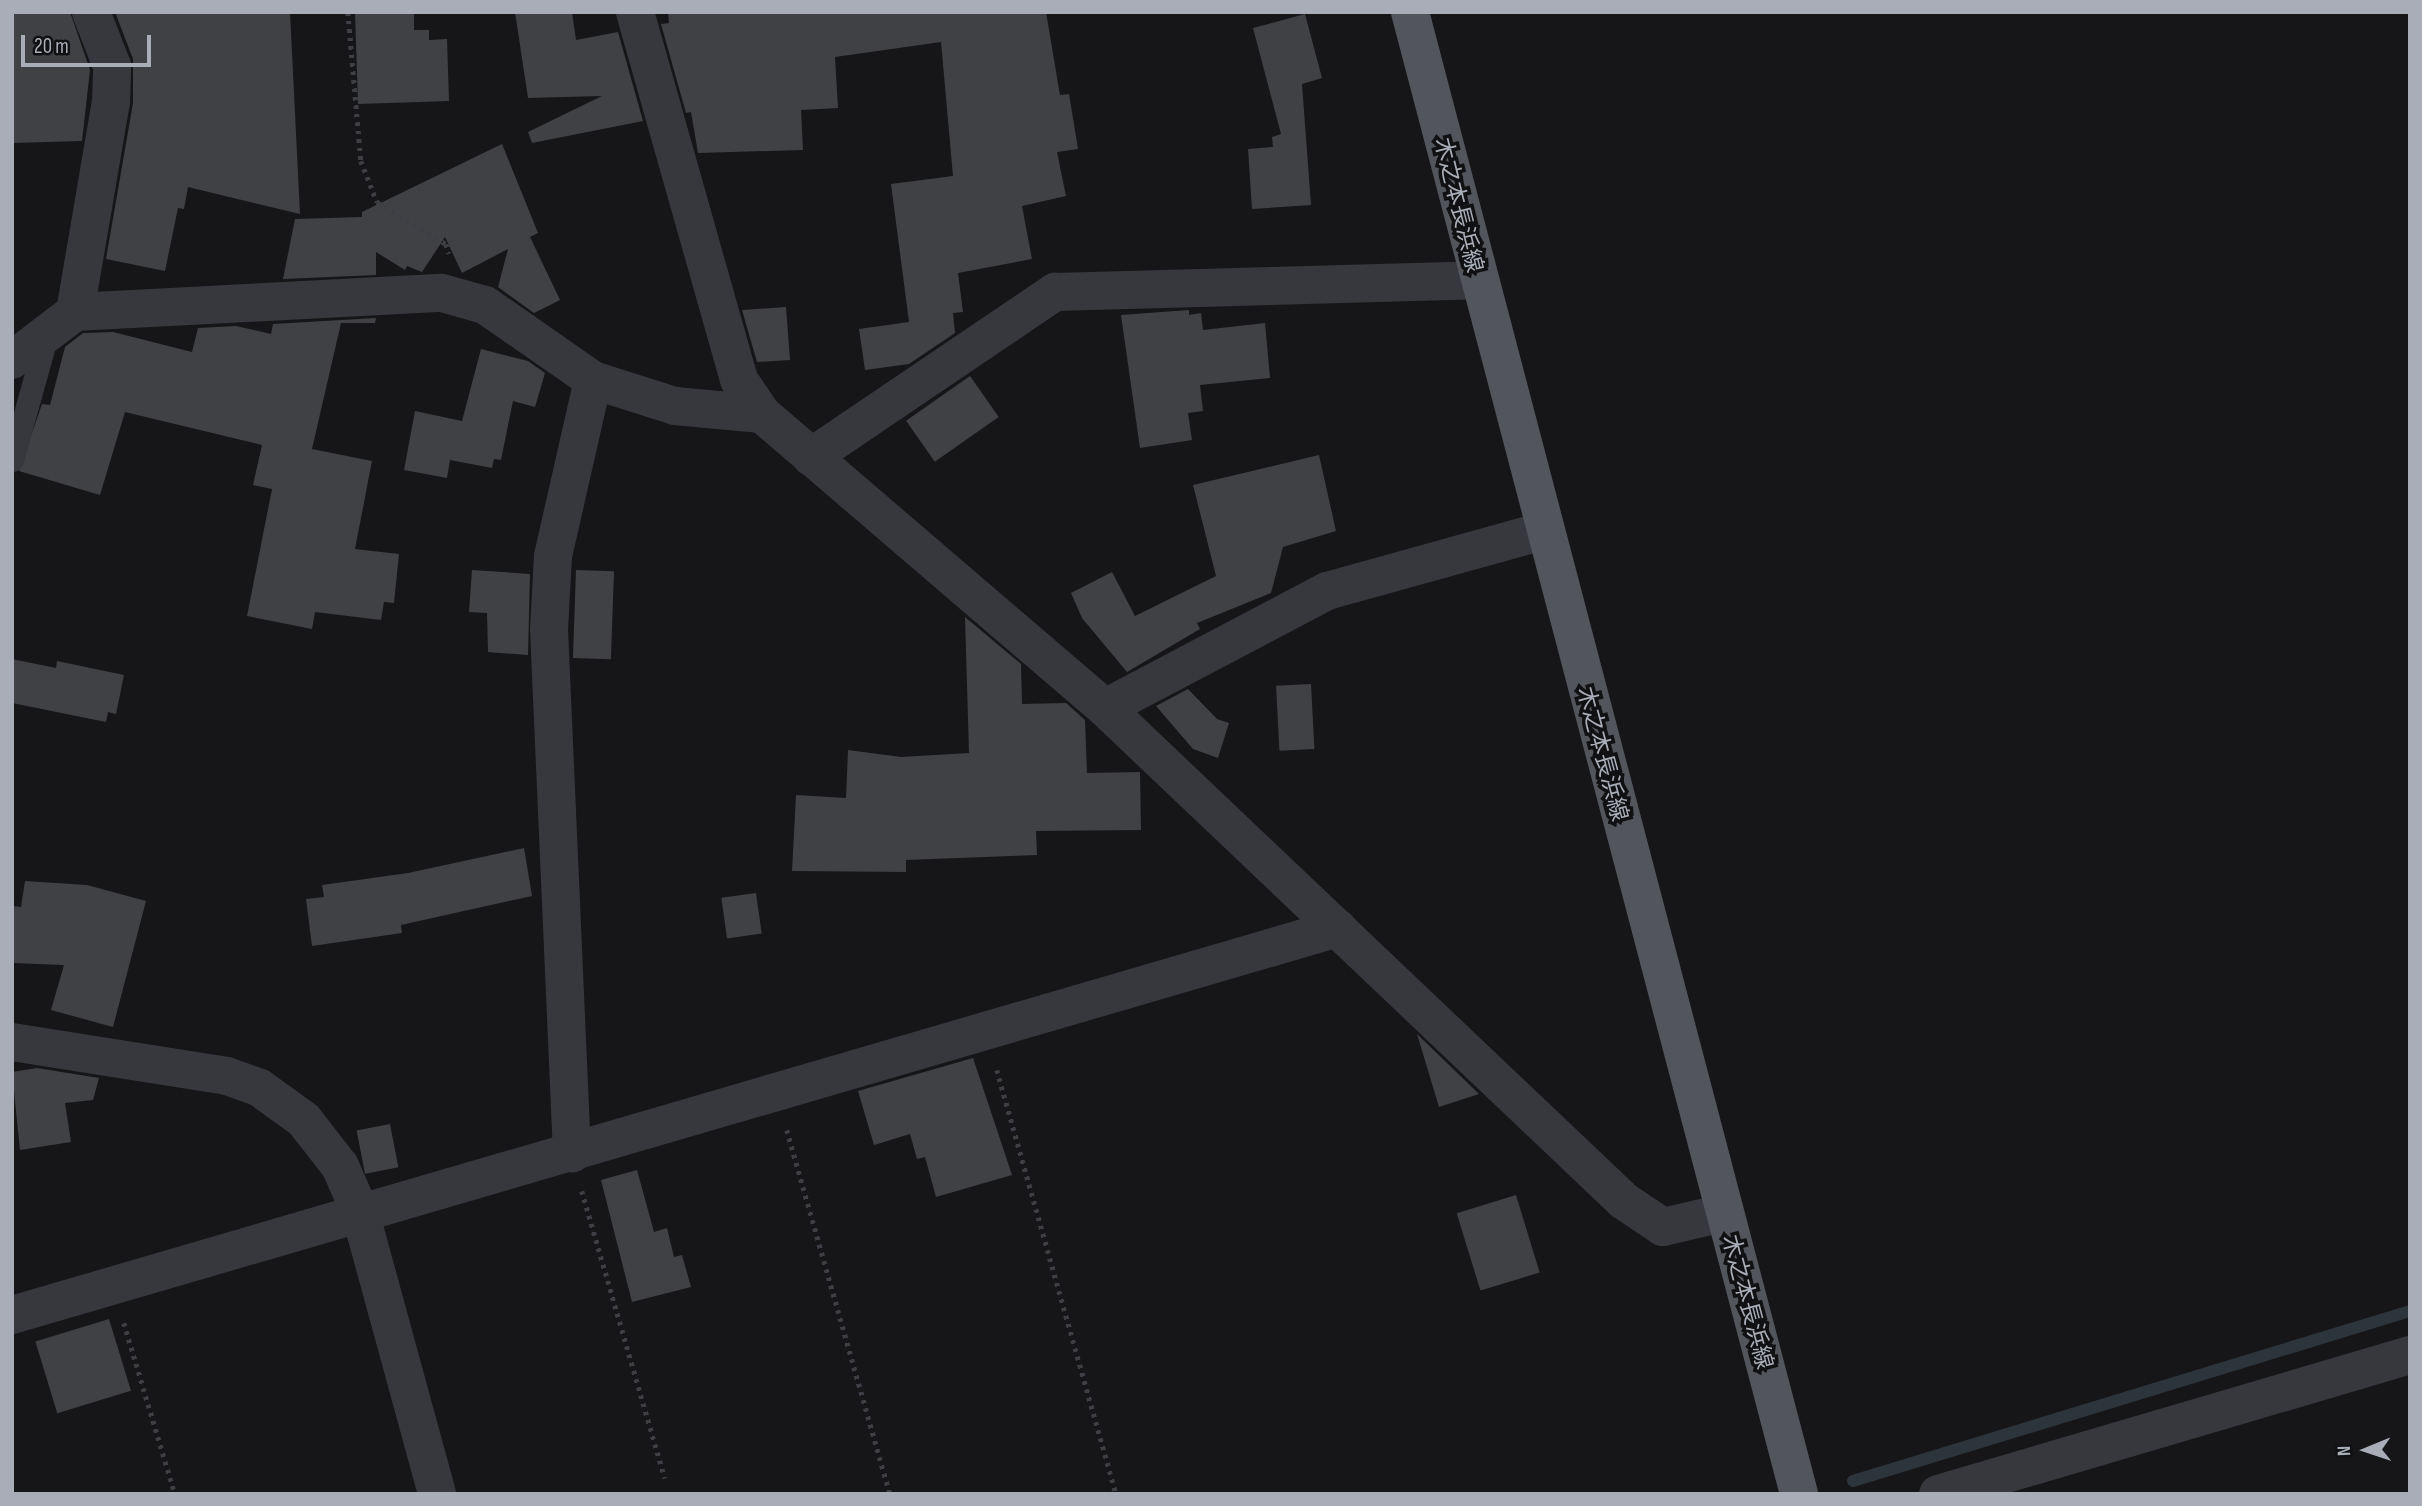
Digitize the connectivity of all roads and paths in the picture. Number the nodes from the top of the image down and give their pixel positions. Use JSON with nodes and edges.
{"nodes":[{"id":1,"x":91,"y":12,"type":"edge"},
{"id":2,"x":348,"y":12,"type":"edge"},
{"id":3,"x":635,"y":12,"type":"edge"},
{"id":4,"x":1410,"y":12,"type":"edge"},
{"id":5,"x":1477,"y":280,"type":"junction"},
{"id":6,"x":452,"y":296,"type":"junction"},
{"id":7,"x":61,"y":324,"type":"junction"},
{"id":8,"x":12,"y":360,"type":"edge"},
{"id":9,"x":593,"y":380,"type":"junction"},
{"id":10,"x":762,"y":414,"type":"junction"},
{"id":11,"x":811,"y":457,"type":"junction"},
{"id":12,"x":12,"y":460,"type":"edge"},
{"id":13,"x":1544,"y":530,"type":"junction"},
{"id":14,"x":1105,"y":708,"type":"junction"},
{"id":15,"x":1338,"y":928,"type":"junction"},
{"id":16,"x":986,"y":1031,"type":"junction"},
{"id":17,"x":12,"y":1042,"type":"edge"},
{"id":18,"x":776,"y":1092,"type":"junction"},
{"id":19,"x":572,"y":1153,"type":"junction"},
{"id":20,"x":360,"y":1212,"type":"junction"},
{"id":21,"x":1723,"y":1213,"type":"junction"},
{"id":22,"x":113,"y":1286,"type":"junction"},
{"id":23,"x":12,"y":1315,"type":"edge"},
{"id":24,"x":2410,"y":1355,"type":"edge"},
{"id":25,"x":665,"y":1478,"type":"dead end"},
{"id":26,"x":175,"y":1494,"type":"edge"},
{"id":27,"x":437,"y":1494,"type":"edge"},
{"id":28,"x":890,"y":1494,"type":"edge"},
{"id":29,"x":1116,"y":1494,"type":"edge"},
{"id":30,"x":1800,"y":1494,"type":"edge"},
{"id":31,"x":1938,"y":1494,"type":"edge"}],
"edges":[{"from":1,"to":7,"type":"street"},
{"from":2,"to":6,"type":"path"},
{"from":3,"to":10,"type":"street"},
{"from":4,"to":5,"type":"main road","name":"木之本長浜線"},
{"from":5,"to":11,"type":"street"},
{"from":5,"to":13,"type":"main road","name":"木之本長浜線"},
{"from":6,"to":7,"type":"street"},
{"from":6,"to":9,"type":"street"},
{"from":7,"to":8,"type":"street"},
{"from":7,"to":12,"type":"lane"},
{"from":9,"to":10,"type":"street"},
{"from":9,"to":19,"type":"street"},
{"from":10,"to":11,"type":"street"},
{"from":11,"to":14,"type":"street"},
{"from":13,"to":14,"type":"street"},
{"from":13,"to":21,"type":"main road","name":"木之本長浜線"},
{"from":14,"to":15,"type":"street"},
{"from":15,"to":16,"type":"street"},
{"from":15,"to":21,"type":"street"},
{"from":16,"to":18,"type":"street"},
{"from":16,"to":29,"type":"path"},
{"from":17,"to":20,"type":"street"},
{"from":18,"to":19,"type":"street"},
{"from":18,"to":28,"type":"path"},
{"from":19,"to":20,"type":"street"},
{"from":19,"to":25,"type":"path"},
{"from":20,"to":22,"type":"street"},
{"from":20,"to":27,"type":"street"},
{"from":21,"to":30,"type":"main road","name":"木之本長浜線"},
{"from":22,"to":23,"type":"street"},
{"from":22,"to":26,"type":"path"},
{"from":24,"to":31,"type":"street"}]}
